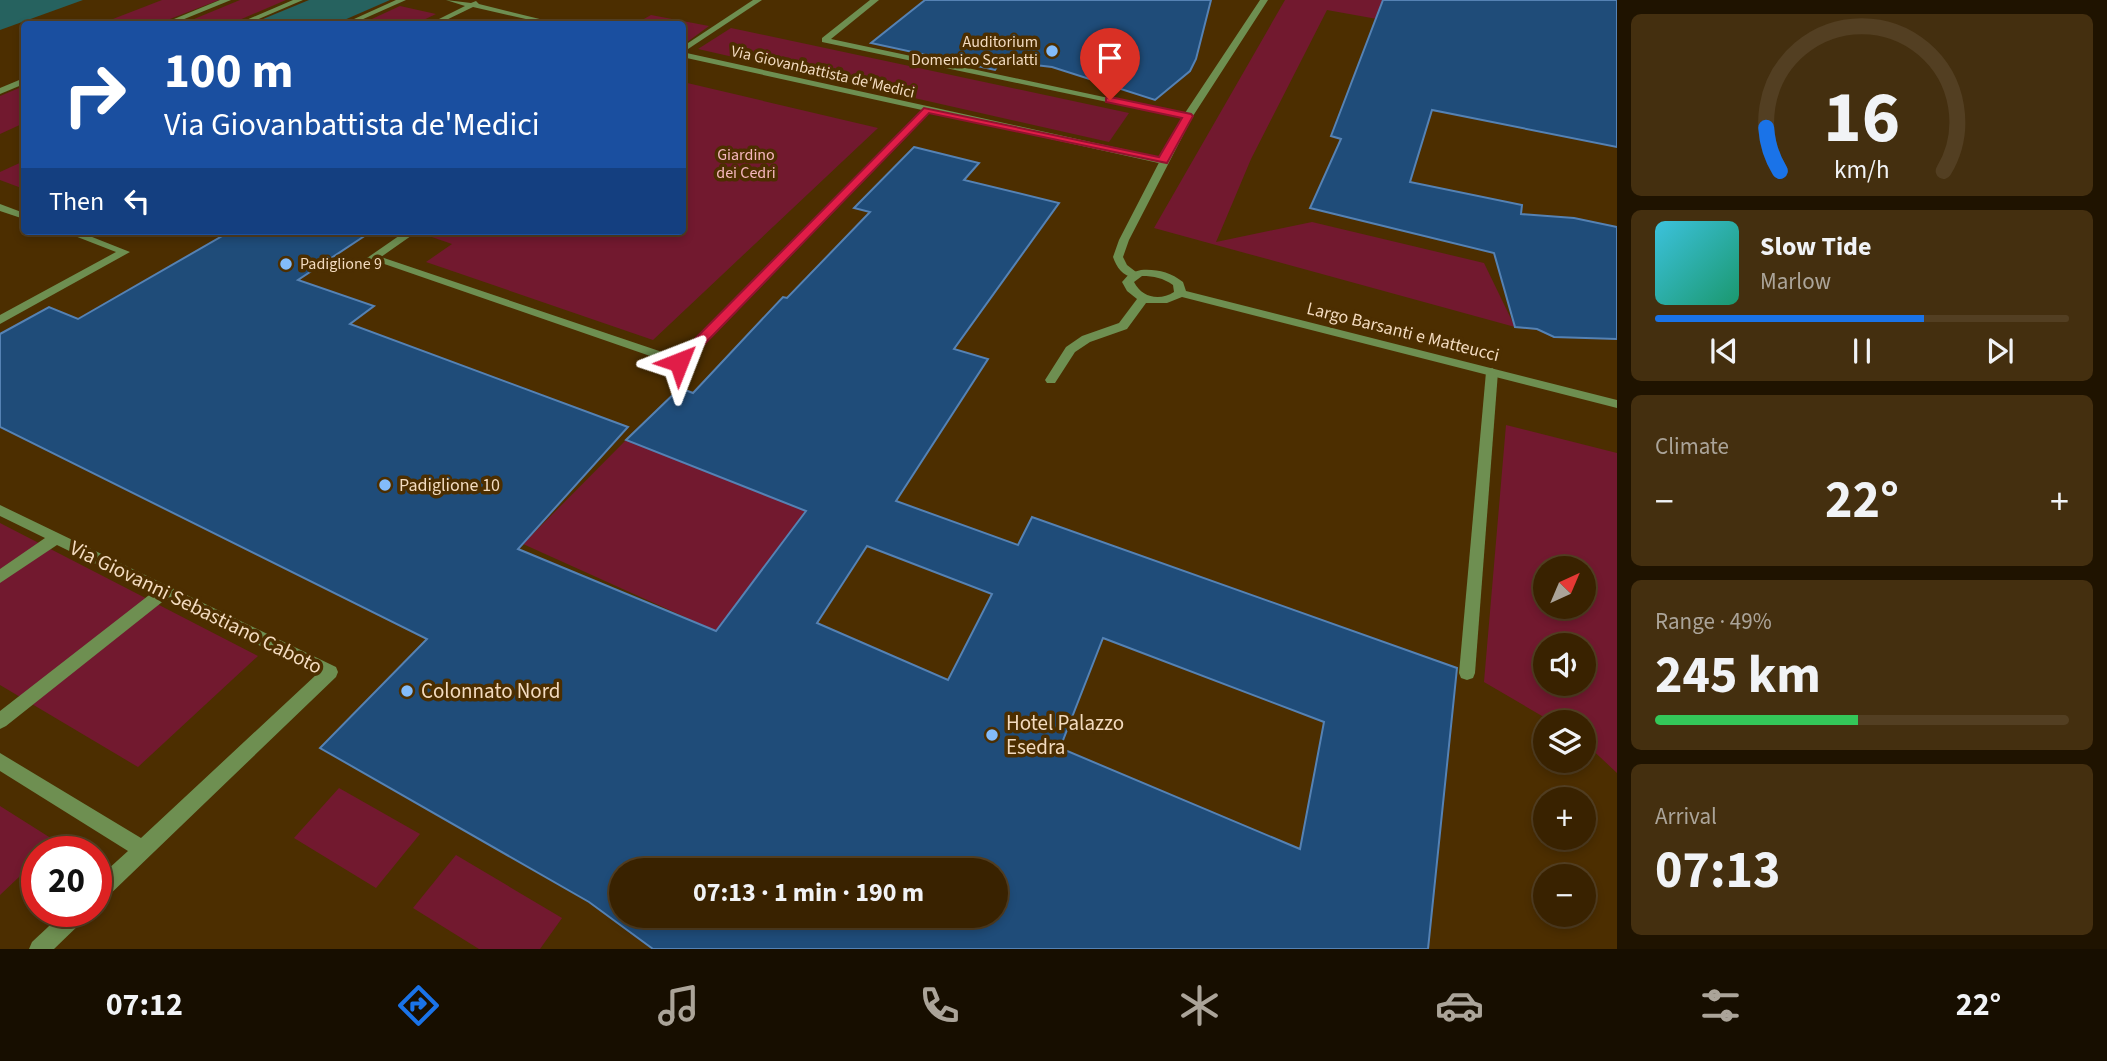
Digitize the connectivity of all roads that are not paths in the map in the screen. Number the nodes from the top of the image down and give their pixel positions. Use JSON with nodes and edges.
{"nodes":[{"id":1,"x":228,"y":0,"type":"edge"},
{"id":2,"x":299,"y":0,"type":"edge"},
{"id":3,"x":402,"y":0,"type":"edge"},
{"id":4,"x":450,"y":0,"type":"edge"},
{"id":5,"x":482,"y":0,"type":"edge"},
{"id":6,"x":758,"y":0,"type":"edge"},
{"id":7,"x":875,"y":0,"type":"edge"},
{"id":8,"x":1264,"y":0,"type":"edge"},
{"id":9,"x":473,"y":5,"type":"junction"},
{"id":10,"x":174,"y":21,"type":"edge"},
{"id":11,"x":248,"y":21,"type":"edge"},
{"id":12,"x":354,"y":21,"type":"edge"},
{"id":13,"x":439,"y":21,"type":"edge"},
{"id":14,"x":543,"y":21,"type":"edge"},
{"id":15,"x":686,"y":50,"type":"edge"},
{"id":16,"x":686,"y":54,"type":"edge"},
{"id":17,"x":21,"y":82,"type":"edge"},
{"id":18,"x":0,"y":91,"type":"edge"},
{"id":19,"x":927,"y":110,"type":"junction"},
{"id":20,"x":1188,"y":116,"type":"junction"},
{"id":21,"x":1163,"y":161,"type":"junction"},
{"id":22,"x":0,"y":207,"type":"edge"},
{"id":23,"x":21,"y":215,"type":"edge"},
{"id":24,"x":78,"y":235,"type":"edge"},
{"id":25,"x":407,"y":235,"type":"edge"},
{"id":26,"x":1134,"y":275,"type":"junction"},
{"id":27,"x":1180,"y":293,"type":"junction"},
{"id":28,"x":1144,"y":298,"type":"junction"},
{"id":29,"x":0,"y":320,"type":"edge"},
{"id":30,"x":1492,"y":372,"type":"junction"},
{"id":31,"x":1051,"y":380,"type":"dead end"},
{"id":32,"x":1617,"y":404,"type":"edge"},
{"id":33,"x":0,"y":510,"type":"edge"},
{"id":34,"x":56,"y":538,"type":"junction"},
{"id":35,"x":0,"y":577,"type":"edge"},
{"id":36,"x":164,"y":592,"type":"junction"},
{"id":37,"x":1466,"y":673,"type":"dead end"},
{"id":38,"x":0,"y":721,"type":"edge"},
{"id":39,"x":0,"y":761,"type":"edge"},
{"id":40,"x":143,"y":850,"type":"junction"},
{"id":41,"x":112,"y":879,"type":"edge"},
{"id":42,"x":62,"y":927,"type":"edge"},
{"id":43,"x":39,"y":949,"type":"edge"}],
"edges":[{"from":1,"to":10,"type":"street"},
{"from":2,"to":11,"type":"street"},
{"from":3,"to":12,"type":"street"},
{"from":4,"to":9,"type":"street"},
{"from":5,"to":9,"type":"street"},
{"from":6,"to":15,"type":"street"},
{"from":7,"to":20,"type":"street"},
{"from":8,"to":20,"type":"street"},
{"from":9,"to":13,"type":"street"},
{"from":9,"to":14,"type":"street"},
{"from":16,"to":19,"type":"street","name":"Via Giovanbattista de'Medici"},
{"from":17,"to":18,"type":"street"},
{"from":19,"to":21,"type":"street","name":"Via Giovanbattista de'Medici"},
{"from":19,"to":25,"type":"street"},
{"from":20,"to":21,"type":"street"},
{"from":21,"to":26,"type":"street"},
{"from":22,"to":23,"type":"street"},
{"from":24,"to":29,"type":"street"},
{"from":26,"to":27,"type":"street"},
{"from":26,"to":28,"type":"street"},
{"from":27,"to":28,"type":"street"},
{"from":27,"to":30,"type":"street","name":"Largo Barsanti e Matteucci"},
{"from":28,"to":31,"type":"street"},
{"from":30,"to":32,"type":"street","name":"Largo Barsanti e Matteucci"},
{"from":30,"to":37,"type":"street"},
{"from":33,"to":34,"type":"street","name":"Via Giovanni Sebastiano Caboto"},
{"from":34,"to":35,"type":"street"},
{"from":34,"to":36,"type":"street","name":"Via Giovanni Sebastiano Caboto"},
{"from":36,"to":38,"type":"street"},
{"from":36,"to":40,"type":"street","name":"Via Giovanni Sebastiano Caboto"},
{"from":39,"to":40,"type":"street"},
{"from":40,"to":41,"type":"street","name":"Via Giovanni Sebastiano Caboto"},
{"from":42,"to":43,"type":"street"}]}
